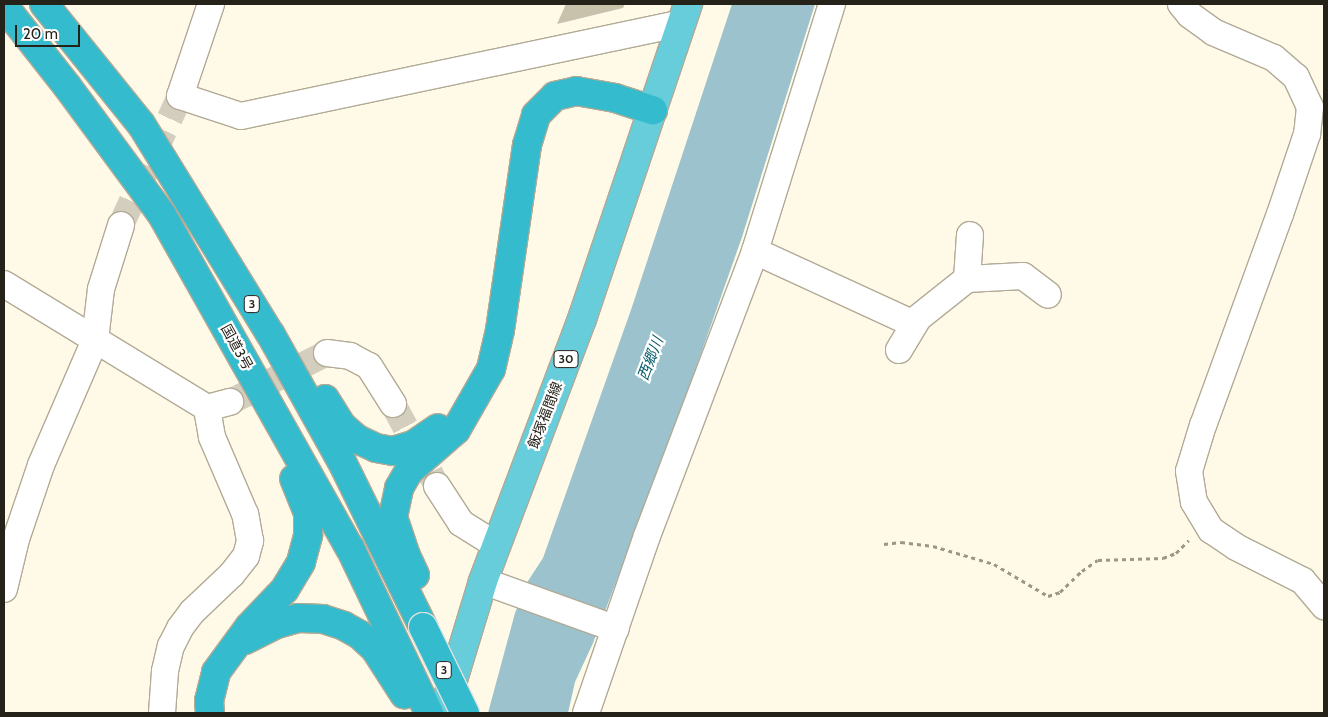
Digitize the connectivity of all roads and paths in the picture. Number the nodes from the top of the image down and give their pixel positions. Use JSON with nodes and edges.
{"nodes":[{"id":1,"x":44,"y":4,"type":"edge"},
{"id":2,"x":211,"y":4,"type":"edge"},
{"id":3,"x":832,"y":4,"type":"edge"},
{"id":4,"x":1181,"y":4,"type":"edge"},
{"id":5,"x":4,"y":6,"type":"edge"},
{"id":6,"x":684,"y":14,"type":"edge"},
{"id":7,"x":653,"y":110,"type":"junction"},
{"id":8,"x":141,"y":124,"type":"junction"},
{"id":9,"x":162,"y":215,"type":"junction"},
{"id":10,"x":121,"y":225,"type":"tunnel mouth"},
{"id":11,"x":970,"y":234,"type":"dead end"},
{"id":12,"x":755,"y":251,"type":"junction"},
{"id":13,"x":968,"y":279,"type":"junction"},
{"id":14,"x":4,"y":284,"type":"edge"},
{"id":15,"x":1048,"y":294,"type":"dead end"},
{"id":16,"x":914,"y":324,"type":"junction"},
{"id":17,"x":95,"y":340,"type":"junction"},
{"id":18,"x":899,"y":350,"type":"dead end"},
{"id":19,"x":327,"y":353,"type":"tunnel mouth"},
{"id":20,"x":477,"y":395,"type":"junction"},
{"id":21,"x":393,"y":404,"type":"tunnel mouth"},
{"id":22,"x":436,"y":486,"type":"tunnel mouth"},
{"id":23,"x":1205,"y":520,"type":"junction"},
{"id":24,"x":884,"y":544,"type":"dead end"},
{"id":25,"x":496,"y":545,"type":"junction"},
{"id":26,"x":483,"y":581,"type":"junction"},
{"id":27,"x":4,"y":589,"type":"edge"},
{"id":28,"x":1324,"y":606,"type":"edge"},
{"id":29,"x":424,"y":627,"type":"junction"},
{"id":30,"x":616,"y":629,"type":"junction"},
{"id":31,"x":233,"y":647,"type":"junction"},
{"id":32,"x":411,"y":697,"type":"edge"},
{"id":33,"x":162,"y":713,"type":"edge"},
{"id":34,"x":210,"y":713,"type":"edge"},
{"id":35,"x":429,"y":713,"type":"edge"},
{"id":36,"x":443,"y":713,"type":"edge"},
{"id":37,"x":465,"y":713,"type":"edge"},
{"id":38,"x":586,"y":713,"type":"edge"}],
"edges":[{"from":1,"to":8,"type":"highway","number":"3"},
{"from":2,"to":6,"type":"street"},
{"from":3,"to":12,"type":"street"},
{"from":4,"to":23,"type":"street"},
{"from":5,"to":9,"type":"highway","name":"国道3号","number":"3"},
{"from":6,"to":7,"type":"main road","name":"飯塚福間線","number":"30"},
{"from":7,"to":20,"type":"highway"},
{"from":7,"to":25,"type":"main road","name":"飯塚福間線","number":"30"},
{"from":8,"to":20,"type":"highway"},
{"from":8,"to":29,"type":"highway","number":"3"},
{"from":9,"to":31,"type":"highway"},
{"from":9,"to":32,"type":"highway","name":"国道3号","number":"3"},
{"from":10,"to":17,"type":"street"},
{"from":11,"to":13,"type":"street"},
{"from":12,"to":16,"type":"street"},
{"from":12,"to":30,"type":"street"},
{"from":13,"to":15,"type":"street"},
{"from":13,"to":16,"type":"street"},
{"from":14,"to":17,"type":"street"},
{"from":16,"to":18,"type":"street"},
{"from":17,"to":27,"type":"street"},
{"from":17,"to":33,"type":"street"},
{"from":19,"to":21,"type":"street"},
{"from":20,"to":29,"type":"highway"},
{"from":22,"to":25,"type":"street"},
{"from":23,"to":24,"type":"path"},
{"from":23,"to":28,"type":"street"},
{"from":25,"to":26,"type":"main road","name":"飯塚福間線","number":"30"},
{"from":26,"to":30,"type":"street"},
{"from":26,"to":36,"type":"main road","name":"飯塚福間線","number":"30"},
{"from":29,"to":37,"type":"highway","number":"3","bridge":true},
{"from":30,"to":38,"type":"street"},
{"from":31,"to":32,"type":"highway"},
{"from":31,"to":34,"type":"highway"},
{"from":32,"to":35,"type":"highway","name":"国道3号","number":"3"}]}
